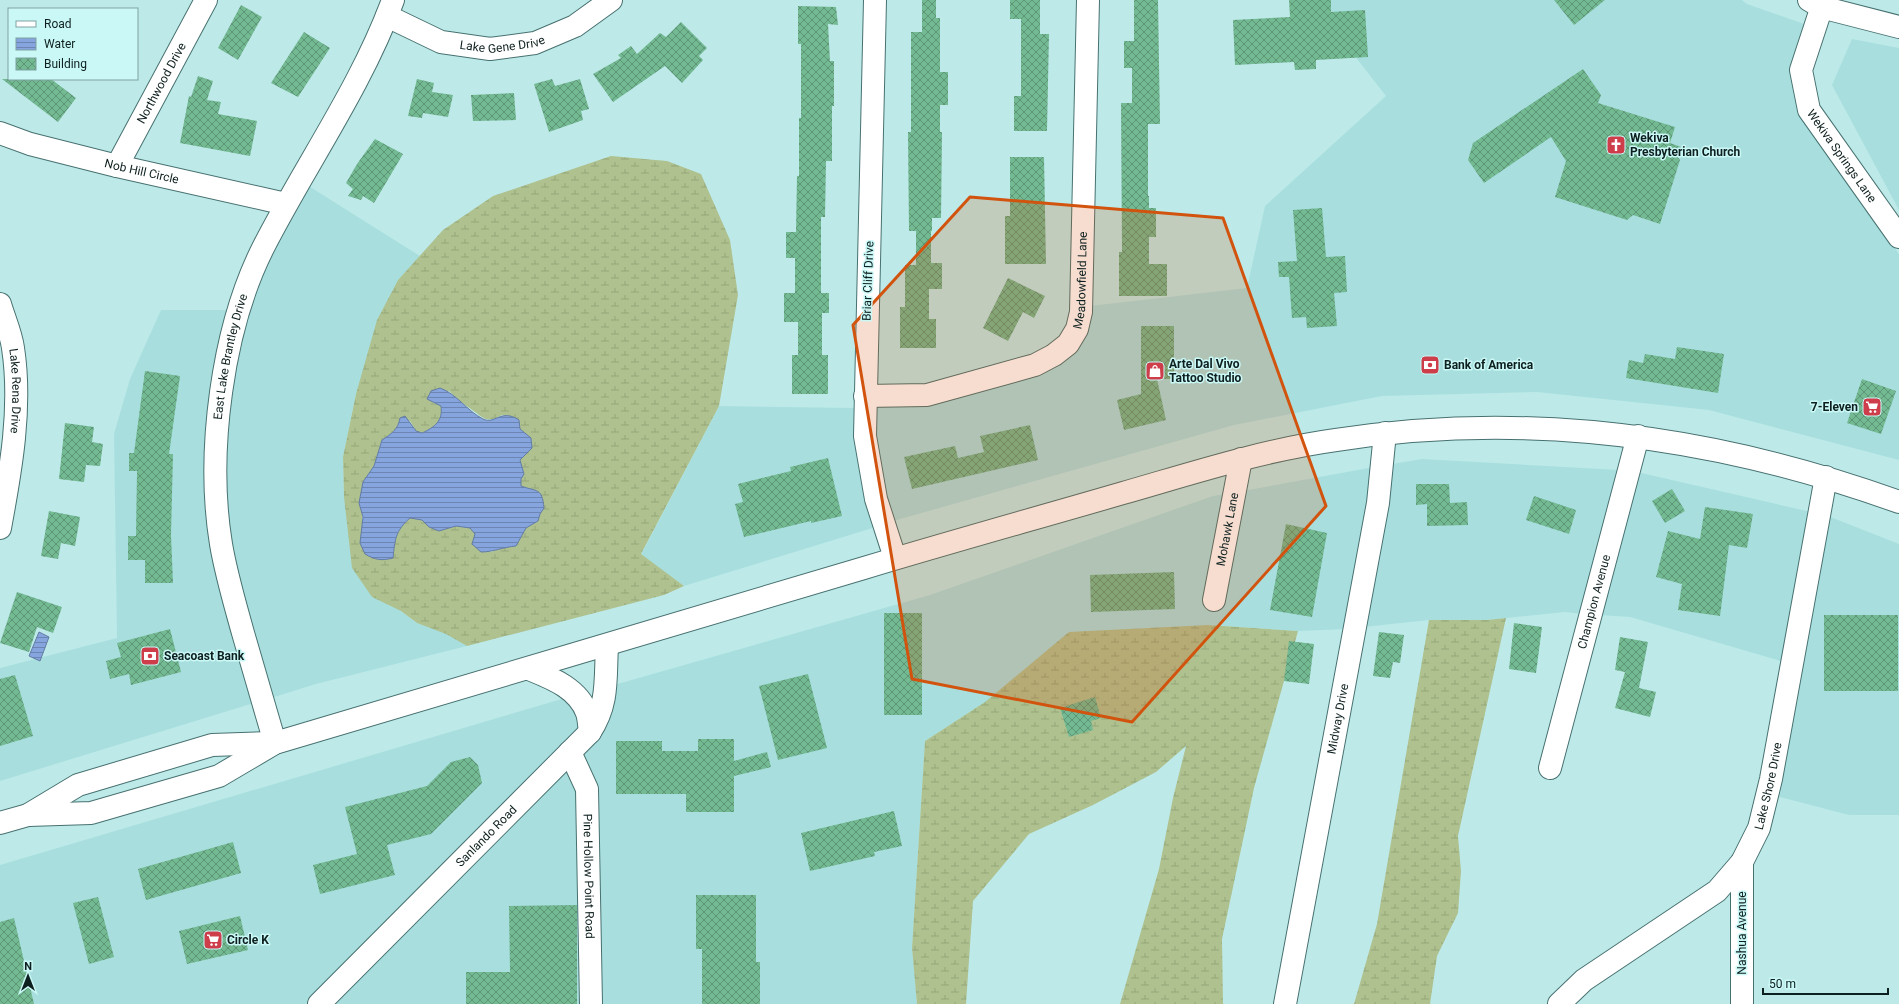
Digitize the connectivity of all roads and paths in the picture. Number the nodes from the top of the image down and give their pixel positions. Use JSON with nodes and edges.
{"nodes":[{"id":1,"x":206,"y":0,"type":"edge"},
{"id":2,"x":611,"y":0,"type":"edge"},
{"id":3,"x":876,"y":0,"type":"edge"},
{"id":4,"x":1088,"y":0,"type":"edge"},
{"id":5,"x":1818,"y":2,"type":"edge"},
{"id":6,"x":390,"y":8,"type":"edge"},
{"id":7,"x":1899,"y":27,"type":"edge"},
{"id":8,"x":0,"y":133,"type":"edge"},
{"id":9,"x":117,"y":166,"type":"junction"},
{"id":10,"x":286,"y":204,"type":"junction"},
{"id":11,"x":1899,"y":237,"type":"edge"},
{"id":12,"x":0,"y":304,"type":"edge"},
{"id":13,"x":865,"y":396,"type":"junction"},
{"id":14,"x":1385,"y":433,"type":"junction"},
{"id":15,"x":1638,"y":436,"type":"junction"},
{"id":16,"x":1241,"y":459,"type":"junction"},
{"id":17,"x":1826,"y":477,"type":"junction"},
{"id":18,"x":1899,"y":502,"type":"edge"},
{"id":19,"x":0,"y":528,"type":"edge"},
{"id":20,"x":895,"y":558,"type":"junction"},
{"id":21,"x":1214,"y":600,"type":"dead end"},
{"id":22,"x":607,"y":646,"type":"junction"},
{"id":23,"x":529,"y":669,"type":"junction"},
{"id":24,"x":590,"y":732,"type":"junction"},
{"id":25,"x":275,"y":743,"type":"junction"},
{"id":26,"x":570,"y":752,"type":"junction"},
{"id":27,"x":1550,"y":768,"type":"dead end"},
{"id":28,"x":28,"y":815,"type":"junction"},
{"id":29,"x":0,"y":823,"type":"edge"},
{"id":30,"x":1742,"y":862,"type":"junction"},
{"id":31,"x":319,"y":1004,"type":"edge"},
{"id":32,"x":591,"y":1004,"type":"edge"},
{"id":33,"x":1285,"y":1004,"type":"edge"},
{"id":34,"x":1559,"y":1004,"type":"edge"},
{"id":35,"x":1742,"y":1004,"type":"edge"}],
"edges":[{"from":1,"to":9,"type":"street","name":"Northwood Drive"},
{"from":2,"to":6,"type":"street","name":"Lake Gene Drive"},
{"from":3,"to":13,"type":"street","name":"Briar Cliff Drive"},
{"from":4,"to":13,"type":"street","name":"Meadowfield Lane"},
{"from":5,"to":7,"type":"street"},
{"from":5,"to":11,"type":"street","name":"Wekiva Springs Lane"},
{"from":6,"to":10,"type":"street","name":"East Lake Brantley Drive"},
{"from":8,"to":9,"type":"street","name":"Nob Hill Circle"},
{"from":9,"to":10,"type":"street","name":"Nob Hill Circle"},
{"from":10,"to":25,"type":"street","name":"East Lake Brantley Drive"},
{"from":12,"to":19,"type":"street","name":"Lake Rena Drive"},
{"from":13,"to":20,"type":"street","name":"Briar Cliff Drive"},
{"from":14,"to":15,"type":"street"},
{"from":14,"to":16,"type":"street"},
{"from":14,"to":33,"type":"street","name":"Midway Drive"},
{"from":15,"to":17,"type":"street"},
{"from":15,"to":27,"type":"street","name":"Champion Avenue"},
{"from":16,"to":20,"type":"street"},
{"from":16,"to":21,"type":"street","name":"Mohawk Lane"},
{"from":17,"to":18,"type":"street"},
{"from":17,"to":30,"type":"street","name":"Lake Shore Drive"},
{"from":20,"to":22,"type":"street"},
{"from":22,"to":23,"type":"street"},
{"from":22,"to":24,"type":"street","name":"Sanlando Road"},
{"from":23,"to":24,"type":"street"},
{"from":23,"to":25,"type":"street"},
{"from":24,"to":26,"type":"street","name":"Sanlando Road"},
{"from":25,"to":28,"type":"street"},
{"from":25,"to":28,"type":"street"},
{"from":26,"to":31,"type":"street","name":"Sanlando Road"},
{"from":26,"to":32,"type":"street","name":"Pine Hollow Point Road"},
{"from":28,"to":29,"type":"street"},
{"from":30,"to":34,"type":"street","name":"Lake Shore Drive"},
{"from":30,"to":35,"type":"street","name":"Nashua Avenue"}]}
